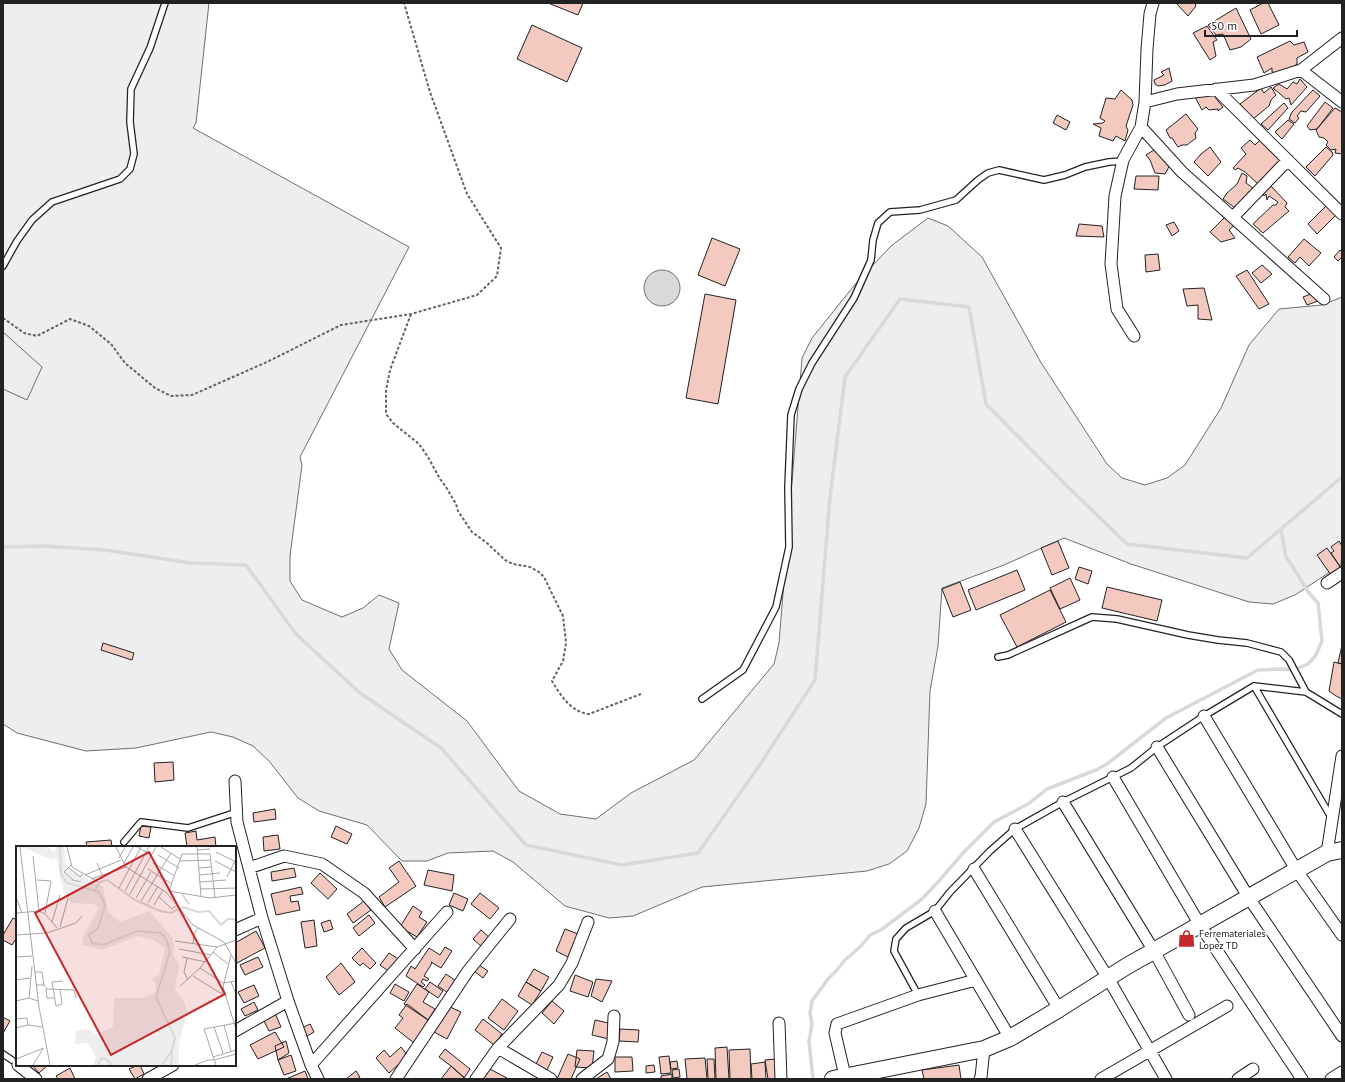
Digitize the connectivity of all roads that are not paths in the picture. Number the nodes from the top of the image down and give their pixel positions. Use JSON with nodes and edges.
{"nodes":[{"id":1,"x":165,"y":3,"type":"edge"},
{"id":2,"x":1153,"y":3,"type":"edge"},
{"id":3,"x":1342,"y":38,"type":"edge"},
{"id":4,"x":1301,"y":70,"type":"junction"},
{"id":5,"x":1216,"y":89,"type":"junction"},
{"id":6,"x":1145,"y":102,"type":"junction"},
{"id":7,"x":1342,"y":102,"type":"edge"},
{"id":8,"x":1141,"y":127,"type":"junction"},
{"id":9,"x":1123,"y":160,"type":"junction"},
{"id":10,"x":1288,"y":160,"type":"junction"},
{"id":11,"x":1342,"y":214,"type":"edge"},
{"id":12,"x":1233,"y":217,"type":"junction"},
{"id":13,"x":3,"y":266,"type":"edge"},
{"id":14,"x":1324,"y":299,"type":"dead end"},
{"id":15,"x":1134,"y":336,"type":"dead end"},
{"id":16,"x":1342,"y":573,"type":"edge"},
{"id":17,"x":1327,"y":583,"type":"dead end"},
{"id":18,"x":998,"y":657,"type":"dead end"},
{"id":19,"x":1254,"y":686,"type":"junction"},
{"id":20,"x":1306,"y":692,"type":"junction"},
{"id":21,"x":702,"y":699,"type":"dead end"},
{"id":22,"x":1342,"y":714,"type":"edge"},
{"id":23,"x":1204,"y":716,"type":"junction"},
{"id":24,"x":1157,"y":747,"type":"junction"},
{"id":25,"x":1342,"y":756,"type":"edge"},
{"id":26,"x":1113,"y":777,"type":"junction"},
{"id":27,"x":235,"y":781,"type":"dead end"},
{"id":28,"x":1063,"y":802,"type":"junction"},
{"id":29,"x":237,"y":812,"type":"junction"},
{"id":30,"x":1332,"y":819,"type":"junction"},
{"id":31,"x":1015,"y":829,"type":"junction"},
{"id":32,"x":124,"y":842,"type":"dead end"},
{"id":33,"x":1335,"y":851,"type":"edge"},
{"id":34,"x":249,"y":868,"type":"junction"},
{"id":35,"x":974,"y":868,"type":"junction"},
{"id":36,"x":1297,"y":871,"type":"junction"},
{"id":37,"x":1249,"y":898,"type":"junction"},
{"id":38,"x":935,"y":911,"type":"junction"},
{"id":39,"x":447,"y":912,"type":"dead end"},
{"id":40,"x":262,"y":918,"type":"junction"},
{"id":41,"x":510,"y":919,"type":"dead end"},
{"id":42,"x":588,"y":922,"type":"dead end"},
{"id":43,"x":1200,"y":925,"type":"junction"},
{"id":44,"x":236,"y":930,"type":"edge"},
{"id":45,"x":1342,"y":935,"type":"edge"},
{"id":46,"x":415,"y":949,"type":"junction"},
{"id":47,"x":1154,"y":951,"type":"junction"},
{"id":48,"x":1108,"y":978,"type":"junction"},
{"id":49,"x":976,"y":980,"type":"junction"},
{"id":50,"x":918,"y":995,"type":"junction"},
{"id":51,"x":288,"y":1001,"type":"junction"},
{"id":52,"x":1227,"y":1006,"type":"dead end"},
{"id":53,"x":1059,"y":1009,"type":"junction"},
{"id":54,"x":1190,"y":1015,"type":"dead end"},
{"id":55,"x":614,"y":1016,"type":"dead end"},
{"id":56,"x":779,"y":1023,"type":"dead end"},
{"id":57,"x":236,"y":1030,"type":"edge"},
{"id":58,"x":1342,"y":1036,"type":"edge"},
{"id":59,"x":1010,"y":1038,"type":"junction"},
{"id":60,"x":498,"y":1048,"type":"junction"},
{"id":61,"x":984,"y":1050,"type":"junction"},
{"id":62,"x":1151,"y":1051,"type":"junction"},
{"id":63,"x":311,"y":1065,"type":"junction"},
{"id":64,"x":20,"y":1066,"type":"edge"},
{"id":65,"x":171,"y":1066,"type":"edge"},
{"id":66,"x":1253,"y":1069,"type":"dead end"},
{"id":67,"x":1342,"y":1072,"type":"edge"},
{"id":68,"x":839,"y":1078,"type":"edge"},
{"id":69,"x":981,"y":1078,"type":"edge"},
{"id":70,"x":36,"y":1079,"type":"edge"},
{"id":71,"x":148,"y":1079,"type":"edge"},
{"id":72,"x":318,"y":1079,"type":"edge"},
{"id":73,"x":396,"y":1079,"type":"edge"},
{"id":74,"x":476,"y":1079,"type":"edge"},
{"id":75,"x":551,"y":1079,"type":"edge"},
{"id":76,"x":582,"y":1079,"type":"edge"},
{"id":77,"x":781,"y":1079,"type":"edge"},
{"id":78,"x":1101,"y":1079,"type":"edge"},
{"id":79,"x":1166,"y":1079,"type":"edge"},
{"id":80,"x":1238,"y":1079,"type":"edge"},
{"id":81,"x":1302,"y":1079,"type":"edge"},
{"id":82,"x":1331,"y":1079,"type":"edge"}],
"edges":[{"from":1,"to":13,"type":"lane"},
{"from":2,"to":6,"type":"street"},
{"from":3,"to":4,"type":"street"},
{"from":4,"to":5,"type":"street"},
{"from":4,"to":7,"type":"street"},
{"from":5,"to":6,"type":"street"},
{"from":5,"to":10,"type":"street"},
{"from":6,"to":8,"type":"street"},
{"from":8,"to":9,"type":"street"},
{"from":8,"to":12,"type":"street"},
{"from":9,"to":15,"type":"street"},
{"from":9,"to":21,"type":"lane"},
{"from":10,"to":11,"type":"street"},
{"from":10,"to":12,"type":"street"},
{"from":12,"to":14,"type":"street"},
{"from":16,"to":17,"type":"street"},
{"from":18,"to":20,"type":"lane"},
{"from":19,"to":20,"type":"lane"},
{"from":19,"to":23,"type":"lane"},
{"from":19,"to":30,"type":"lane"},
{"from":20,"to":22,"type":"lane"},
{"from":23,"to":24,"type":"lane"},
{"from":23,"to":36,"type":"street"},
{"from":24,"to":26,"type":"lane"},
{"from":24,"to":37,"type":"street"},
{"from":25,"to":30,"type":"street"},
{"from":26,"to":28,"type":"lane"},
{"from":26,"to":43,"type":"street"},
{"from":27,"to":29,"type":"street"},
{"from":28,"to":31,"type":"lane"},
{"from":28,"to":47,"type":"street"},
{"from":29,"to":32,"type":"lane"},
{"from":29,"to":34,"type":"street"},
{"from":30,"to":33,"type":"street"},
{"from":31,"to":35,"type":"lane"},
{"from":31,"to":48,"type":"street"},
{"from":33,"to":36,"type":"main road"},
{"from":34,"to":40,"type":"street"},
{"from":34,"to":46,"type":"street"},
{"from":35,"to":38,"type":"lane"},
{"from":35,"to":53,"type":"street"},
{"from":36,"to":37,"type":"main road"},
{"from":36,"to":45,"type":"street"},
{"from":37,"to":43,"type":"main road"},
{"from":37,"to":58,"type":"street"},
{"from":38,"to":49,"type":"street"},
{"from":38,"to":50,"type":"lane"},
{"from":39,"to":46,"type":"street"},
{"from":40,"to":44,"type":"street"},
{"from":40,"to":51,"type":"street"},
{"from":41,"to":73,"type":"street"},
{"from":42,"to":60,"type":"street"},
{"from":43,"to":47,"type":"main road"},
{"from":43,"to":81,"type":"street"},
{"from":46,"to":63,"type":"street"},
{"from":47,"to":48,"type":"main road"},
{"from":47,"to":54,"type":"street"},
{"from":48,"to":53,"type":"main road"},
{"from":48,"to":62,"type":"street"},
{"from":49,"to":50,"type":"street"},
{"from":49,"to":59,"type":"street"},
{"from":50,"to":68,"type":"street"},
{"from":51,"to":57,"type":"street"},
{"from":51,"to":63,"type":"street"},
{"from":52,"to":62,"type":"street"},
{"from":53,"to":59,"type":"main road"},
{"from":55,"to":76,"type":"street"},
{"from":56,"to":77,"type":"street"},
{"from":59,"to":61,"type":"main road"},
{"from":60,"to":74,"type":"street"},
{"from":60,"to":75,"type":"street"},
{"from":61,"to":68,"type":"main road"},
{"from":61,"to":69,"type":"street"},
{"from":62,"to":78,"type":"street"},
{"from":62,"to":79,"type":"street"},
{"from":63,"to":72,"type":"street"},
{"from":64,"to":70,"type":"street"},
{"from":65,"to":71,"type":"street"},
{"from":66,"to":80,"type":"street"},
{"from":67,"to":82,"type":"street"}]}
